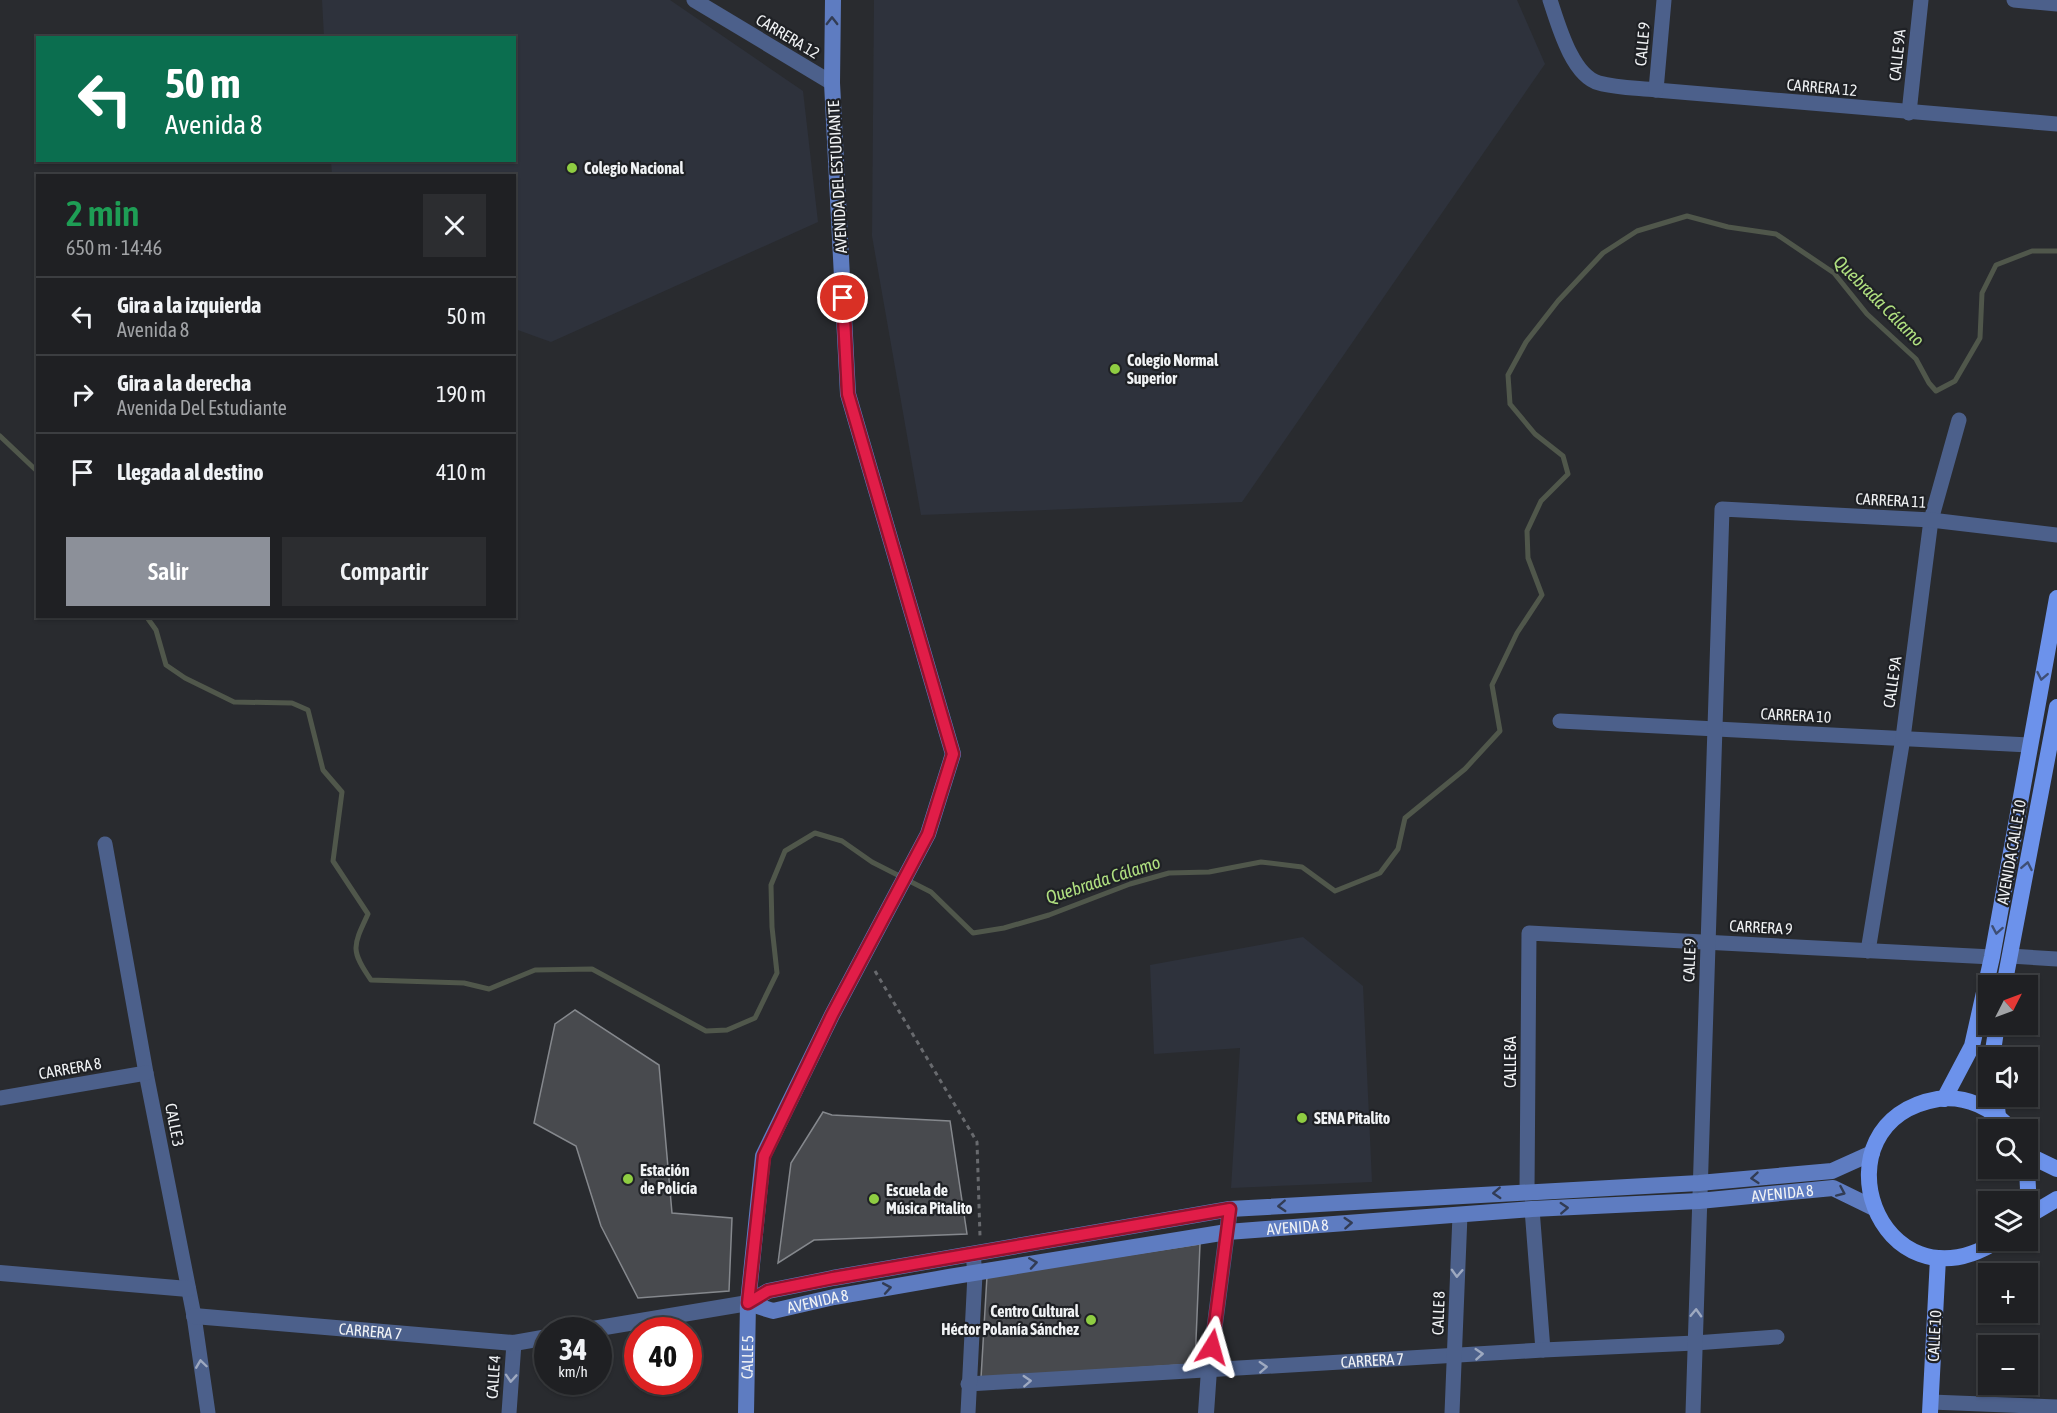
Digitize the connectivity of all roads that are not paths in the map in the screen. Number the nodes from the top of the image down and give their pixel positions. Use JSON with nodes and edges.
{"nodes":[{"id":1,"x":694,"y":0,"type":"edge"},
{"id":2,"x":832,"y":0,"type":"edge"},
{"id":3,"x":1550,"y":0,"type":"edge"},
{"id":4,"x":1664,"y":0,"type":"edge"},
{"id":5,"x":1921,"y":0,"type":"edge"},
{"id":6,"x":2014,"y":0,"type":"edge"},
{"id":7,"x":2057,"y":4,"type":"edge"},
{"id":8,"x":832,"y":84,"type":"junction"},
{"id":9,"x":1656,"y":90,"type":"junction"},
{"id":10,"x":1909,"y":113,"type":"junction"},
{"id":11,"x":2057,"y":124,"type":"edge"},
{"id":12,"x":1959,"y":420,"type":"dead end"},
{"id":13,"x":1722,"y":509,"type":"joint"},
{"id":14,"x":1931,"y":520,"type":"junction"},
{"id":15,"x":2057,"y":535,"type":"edge"},
{"id":16,"x":2057,"y":598,"type":"edge"},
{"id":17,"x":2057,"y":707,"type":"edge"},
{"id":18,"x":1560,"y":721,"type":"dead end"},
{"id":19,"x":1715,"y":729,"type":"junction"},
{"id":20,"x":1903,"y":738,"type":"junction"},
{"id":21,"x":2029,"y":745,"type":"junction"},
{"id":22,"x":2053,"y":746,"type":"edge"},
{"id":23,"x":105,"y":844,"type":"dead end"},
{"id":24,"x":1529,"y":933,"type":"joint"},
{"id":25,"x":1707,"y":942,"type":"junction"},
{"id":26,"x":1868,"y":951,"type":"junction"},
{"id":27,"x":2010,"y":956,"type":"junction"},
{"id":28,"x":1992,"y":957,"type":"junction"},
{"id":29,"x":2057,"y":958,"type":"edge"},
{"id":30,"x":2006,"y":975,"type":"edge"},
{"id":31,"x":146,"y":1073,"type":"junction"},
{"id":32,"x":0,"y":1098,"type":"edge"},
{"id":33,"x":1944,"y":1099,"type":"junction"},
{"id":34,"x":1997,"y":1107,"type":"edge"},
{"id":35,"x":1998,"y":1116,"type":"junction"},
{"id":36,"x":2001,"y":1119,"type":"edge"},
{"id":37,"x":1872,"y":1153,"type":"junction"},
{"id":38,"x":2038,"y":1160,"type":"edge"},
{"id":39,"x":2057,"y":1169,"type":"edge"},
{"id":40,"x":1699,"y":1183,"type":"junction"},
{"id":41,"x":1527,"y":1191,"type":"junction"},
{"id":42,"x":2057,"y":1199,"type":"edge"},
{"id":43,"x":1699,"y":1201,"type":"junction"},
{"id":44,"x":1874,"y":1208,"type":"junction"},
{"id":45,"x":1230,"y":1209,"type":"junction"},
{"id":46,"x":1532,"y":1209,"type":"junction"},
{"id":47,"x":2038,"y":1210,"type":"edge"},
{"id":48,"x":1460,"y":1215,"type":"junction"},
{"id":49,"x":1227,"y":1232,"type":"junction"},
{"id":50,"x":1983,"y":1251,"type":"edge"},
{"id":51,"x":977,"y":1253,"type":"junction"},
{"id":52,"x":1938,"y":1258,"type":"junction"},
{"id":53,"x":0,"y":1273,"type":"edge"},
{"id":54,"x":975,"y":1274,"type":"junction"},
{"id":55,"x":188,"y":1288,"type":"junction"},
{"id":56,"x":748,"y":1303,"type":"junction"},
{"id":57,"x":194,"y":1316,"type":"junction"},
{"id":58,"x":612,"y":1326,"type":"edge"},
{"id":59,"x":1777,"y":1336,"type":"dead end"},
{"id":60,"x":534,"y":1339,"type":"edge"},
{"id":61,"x":514,"y":1343,"type":"junction"},
{"id":62,"x":1695,"y":1343,"type":"junction"},
{"id":63,"x":1543,"y":1350,"type":"junction"},
{"id":64,"x":1454,"y":1355,"type":"junction"},
{"id":65,"x":1209,"y":1370,"type":"junction"},
{"id":66,"x":968,"y":1384,"type":"junction"},
{"id":67,"x":1930,"y":1407,"type":"edge"},
{"id":68,"x":2057,"y":1407,"type":"edge"},
{"id":69,"x":208,"y":1413,"type":"edge"},
{"id":70,"x":509,"y":1413,"type":"edge"},
{"id":71,"x":746,"y":1413,"type":"edge"},
{"id":72,"x":968,"y":1413,"type":"edge"},
{"id":73,"x":1206,"y":1413,"type":"edge"},
{"id":74,"x":1452,"y":1413,"type":"edge"},
{"id":75,"x":1693,"y":1413,"type":"edge"}],
"edges":[{"from":1,"to":8,"type":"street","name":"CARRERA 12"},
{"from":8,"to":2,"type":"main road","name":"AVENIDA DEL ESTUDIANTE","one_way":true},
{"from":3,"to":9,"type":"street","name":"CARRERA 12"},
{"from":4,"to":9,"type":"street","name":"CALLE 9"},
{"from":5,"to":10,"type":"street","name":"CALLE 9A"},
{"from":6,"to":7,"type":"street"},
{"from":8,"to":56,"type":"main road","name":"AVENIDA DEL ESTUDIANTE"},
{"from":9,"to":10,"type":"street","name":"CARRERA 12"},
{"from":10,"to":11,"type":"street","name":"CARRERA 12"},
{"from":12,"to":14,"type":"street","name":"CALLE 9A"},
{"from":13,"to":14,"type":"street","name":"CARRERA 11"},
{"from":13,"to":19,"type":"street","name":"CALLE 9"},
{"from":14,"to":15,"type":"street","name":"CARRERA 11"},
{"from":14,"to":20,"type":"street","name":"CALLE 9A"},
{"from":16,"to":21,"type":"main road","name":"AVENIDA CALLE 10","one_way":true},
{"from":17,"to":22,"type":"main road","name":"AVENIDA CALLE 10"},
{"from":18,"to":19,"type":"street","name":"CARRERA 10"},
{"from":19,"to":20,"type":"street","name":"CARRERA 10"},
{"from":19,"to":25,"type":"street","name":"CALLE 9"},
{"from":20,"to":21,"type":"street","name":"CARRERA 10"},
{"from":20,"to":26,"type":"street","name":"CALLE 9A"},
{"from":21,"to":28,"type":"main road","name":"AVENIDA CALLE 10","one_way":true},
{"from":27,"to":22,"type":"main road","name":"AVENIDA CALLE 10","one_way":true},
{"from":23,"to":31,"type":"street","name":"CALLE 3"},
{"from":24,"to":25,"type":"street","name":"CARRERA 9"},
{"from":24,"to":41,"type":"street","name":"CALLE 8A"},
{"from":25,"to":26,"type":"street","name":"CARRERA 9"},
{"from":25,"to":40,"type":"street","name":"CALLE 9"},
{"from":26,"to":28,"type":"street","name":"CARRERA 9"},
{"from":27,"to":29,"type":"street"},
{"from":27,"to":30,"type":"main road","name":"AVENIDA CALLE 10"},
{"from":28,"to":33,"type":"main road","name":"AVENIDA CALLE 10"},
{"from":31,"to":32,"type":"street","name":"CARRERA 8"},
{"from":31,"to":55,"type":"street","name":"CALLE 3"},
{"from":33,"to":35,"type":"main road"},
{"from":33,"to":37,"type":"main road"},
{"from":34,"to":35,"type":"main road"},
{"from":35,"to":36,"type":"main road"},
{"from":37,"to":40,"type":"main road","name":"AVENIDA 8","one_way":true},
{"from":37,"to":44,"type":"main road"},
{"from":38,"to":39,"type":"main road"},
{"from":40,"to":41,"type":"main road","name":"AVENIDA 8"},
{"from":40,"to":43,"type":"street","name":"CALLE 9"},
{"from":41,"to":45,"type":"main road","name":"AVENIDA 8","one_way":true},
{"from":42,"to":47,"type":"main road"},
{"from":43,"to":44,"type":"main road","name":"AVENIDA 8","one_way":true},
{"from":46,"to":43,"type":"main road","name":"AVENIDA 8","one_way":true},
{"from":62,"to":43,"type":"street","name":"CALLE 9","one_way":true},
{"from":44,"to":52,"type":"main road"},
{"from":45,"to":49,"type":"street"},
{"from":45,"to":51,"type":"main road","name":"AVENIDA 8"},
{"from":46,"to":48,"type":"main road","name":"AVENIDA 8"},
{"from":46,"to":63,"type":"street"},
{"from":49,"to":48,"type":"main road","name":"AVENIDA 8","one_way":true},
{"from":48,"to":64,"type":"street","name":"CALLE 8","one_way":true},
{"from":54,"to":49,"type":"main road","name":"AVENIDA 8","one_way":true},
{"from":49,"to":65,"type":"street"},
{"from":50,"to":52,"type":"main road"},
{"from":51,"to":54,"type":"street"},
{"from":51,"to":56,"type":"main road","name":"AVENIDA 8"},
{"from":52,"to":67,"type":"main road","name":"CALLE 10"},
{"from":53,"to":55,"type":"street"},
{"from":56,"to":54,"type":"main road","name":"AVENIDA 8","one_way":true},
{"from":54,"to":66,"type":"street"},
{"from":55,"to":57,"type":"street","name":"CALLE 3"},
{"from":56,"to":58,"type":"street"},
{"from":56,"to":71,"type":"main road","name":"CALLE 5"},
{"from":57,"to":61,"type":"street","name":"CARRERA 7"},
{"from":69,"to":57,"type":"street","name":"CALLE 3","one_way":true},
{"from":59,"to":62,"type":"street","name":"CARRERA 7"},
{"from":60,"to":61,"type":"street","name":"CARRERA 7"},
{"from":61,"to":70,"type":"street","name":"CALLE 4","one_way":true},
{"from":62,"to":63,"type":"street","name":"CARRERA 7"},
{"from":62,"to":75,"type":"street","name":"CALLE 9"},
{"from":64,"to":63,"type":"street","name":"CARRERA 7","one_way":true},
{"from":65,"to":64,"type":"street","name":"CARRERA 7","one_way":true},
{"from":64,"to":74,"type":"street","name":"CALLE 8"},
{"from":66,"to":65,"type":"street","name":"CARRERA 7","one_way":true},
{"from":65,"to":73,"type":"street"},
{"from":66,"to":72,"type":"street"},
{"from":67,"to":68,"type":"street"}]}
